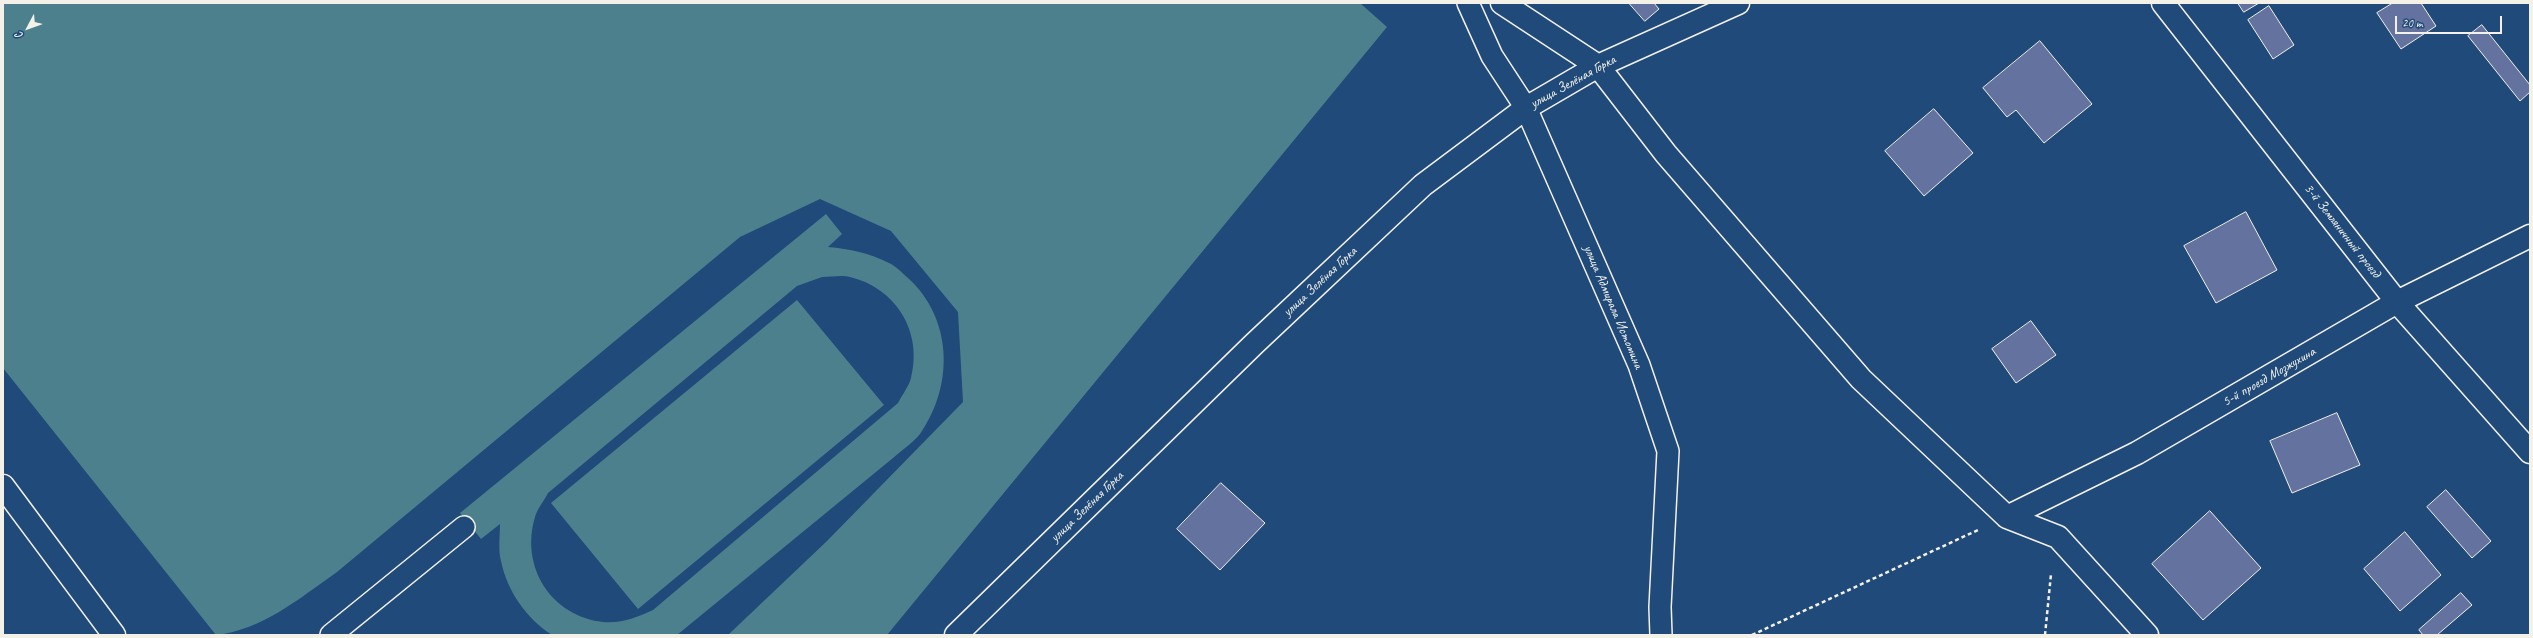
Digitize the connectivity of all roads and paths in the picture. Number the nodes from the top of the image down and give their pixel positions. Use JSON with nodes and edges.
{"nodes":[{"id":1,"x":1468,"y":3,"type":"edge"},
{"id":2,"x":1502,"y":3,"type":"edge"},
{"id":3,"x":1738,"y":3,"type":"edge"},
{"id":4,"x":2163,"y":3,"type":"edge"},
{"id":5,"x":1598,"y":66,"type":"junction"},
{"id":6,"x":1526,"y":108,"type":"junction"},
{"id":7,"x":2530,"y":236,"type":"edge"},
{"id":8,"x":2397,"y":302,"type":"junction"},
{"id":9,"x":2530,"y":452,"type":"edge"},
{"id":10,"x":3,"y":486,"type":"edge"},
{"id":11,"x":2007,"y":517,"type":"junction"},
{"id":12,"x":464,"y":527,"type":"dead end"},
{"id":13,"x":2058,"y":536,"type":"junction"},
{"id":14,"x":114,"y":635,"type":"edge"},
{"id":15,"x":331,"y":635,"type":"edge"},
{"id":16,"x":956,"y":635,"type":"edge"},
{"id":17,"x":1661,"y":635,"type":"edge"},
{"id":18,"x":1752,"y":635,"type":"edge"},
{"id":19,"x":2045,"y":635,"type":"edge"},
{"id":20,"x":2147,"y":635,"type":"edge"}],
"edges":[{"from":1,"to":6,"type":"lane","name":"улица Адмирала Истомина"},
{"from":2,"to":5,"type":"street"},
{"from":3,"to":5,"type":"street","name":"улица Зелёная Горка"},
{"from":4,"to":8,"type":"street","name":"3-й Земляничный проезд"},
{"from":5,"to":6,"type":"street","name":"улица Зелёная Горка"},
{"from":5,"to":11,"type":"street"},
{"from":6,"to":16,"type":"street","name":"улица Зелёная Горка"},
{"from":6,"to":17,"type":"lane","name":"улица Адмирала Истомина"},
{"from":7,"to":8,"type":"street","name":"5-й проезд Мозжухина"},
{"from":8,"to":9,"type":"street","name":"3-й Земляничный проезд"},
{"from":8,"to":11,"type":"street","name":"5-й проезд Мозжухина"},
{"from":10,"to":14,"type":"street"},
{"from":11,"to":13,"type":"street"},
{"from":11,"to":18,"type":"path"},
{"from":12,"to":15,"type":"lane"},
{"from":13,"to":19,"type":"path"},
{"from":13,"to":20,"type":"street"}]}
